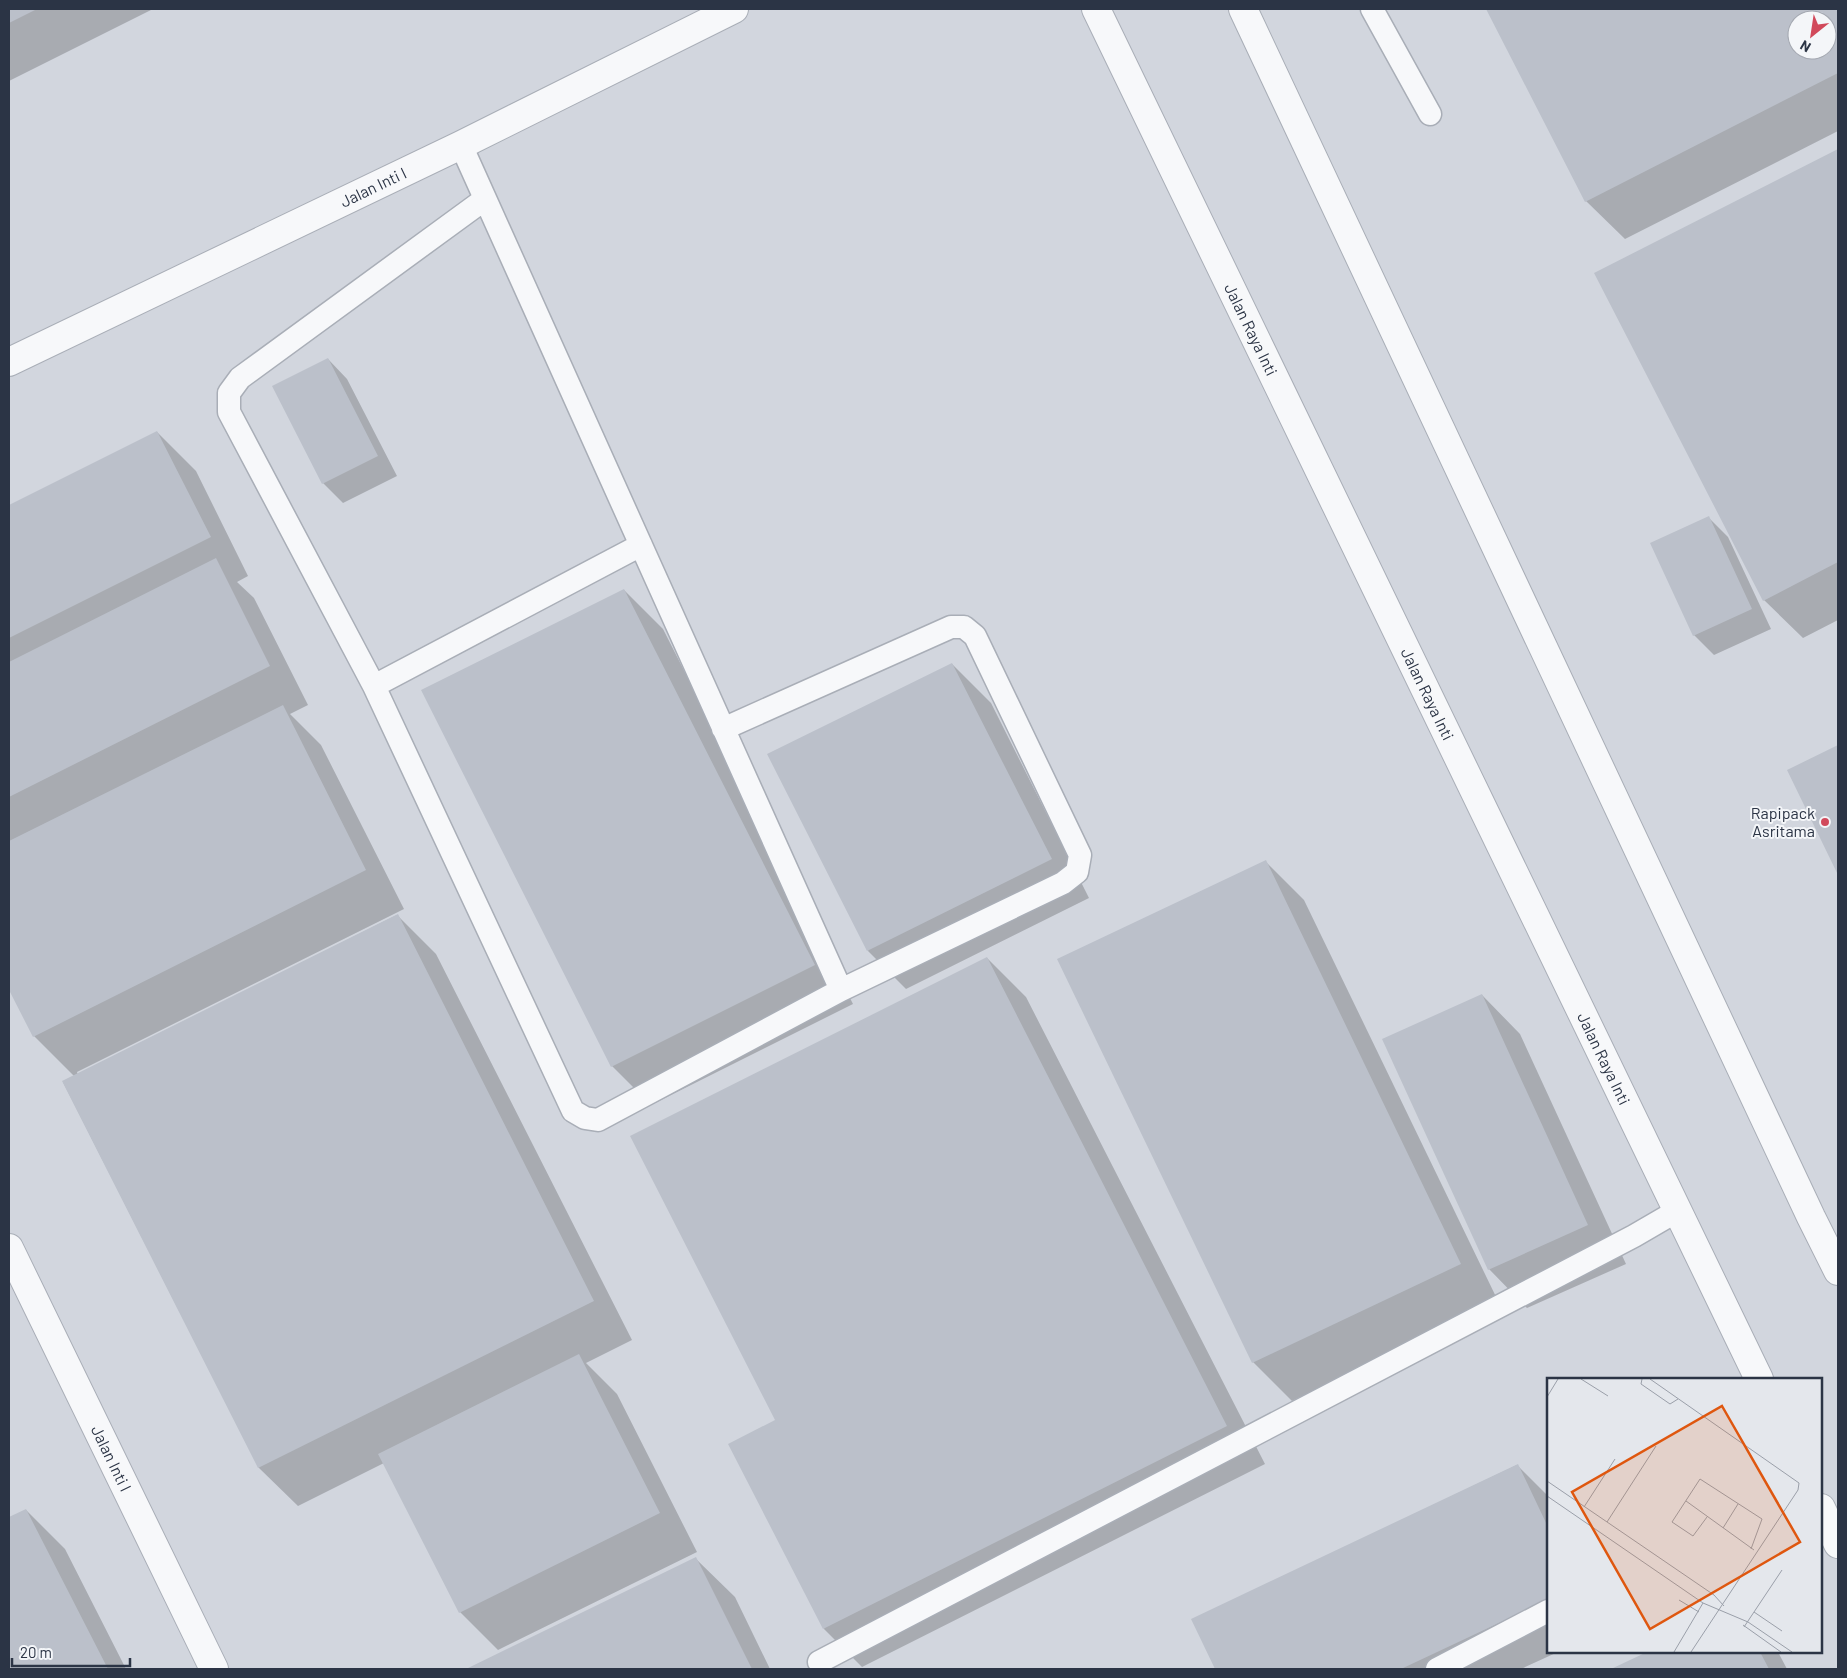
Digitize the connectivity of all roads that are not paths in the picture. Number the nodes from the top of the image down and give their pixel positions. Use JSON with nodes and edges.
{"nodes":[{"id":1,"x":734,"y":9,"type":"edge"},
{"id":2,"x":1096,"y":9,"type":"edge"},
{"id":3,"x":1243,"y":9,"type":"edge"},
{"id":4,"x":1372,"y":9,"type":"edge"},
{"id":5,"x":1430,"y":114,"type":"dead end"},
{"id":6,"x":461,"y":145,"type":"junction"},
{"id":7,"x":485,"y":199,"type":"junction"},
{"id":8,"x":9,"y":362,"type":"edge"},
{"id":9,"x":641,"y":545,"type":"junction"},
{"id":10,"x":374,"y":686,"type":"junction"},
{"id":11,"x":723,"y":729,"type":"junction"},
{"id":12,"x":841,"y":990,"type":"junction"},
{"id":13,"x":1677,"y":1211,"type":"junction"},
{"id":14,"x":9,"y":1248,"type":"edge"},
{"id":15,"x":1838,"y":1271,"type":"edge"},
{"id":16,"x":1758,"y":1378,"type":"edge"},
{"id":17,"x":1822,"y":1510,"type":"edge"},
{"id":18,"x":1838,"y":1544,"type":"edge"},
{"id":19,"x":1547,"y":1612,"type":"edge"},
{"id":20,"x":819,"y":1662,"type":"dead end"},
{"id":21,"x":214,"y":1669,"type":"edge"},
{"id":22,"x":1437,"y":1669,"type":"edge"}],
"edges":[{"from":1,"to":6,"type":"street","name":"Jalan Inti I"},
{"from":2,"to":13,"type":"street","name":"Jalan Raya Inti"},
{"from":3,"to":15,"type":"street"},
{"from":4,"to":5,"type":"lane"},
{"from":6,"to":7,"type":"lane"},
{"from":6,"to":8,"type":"street","name":"Jalan Inti I"},
{"from":7,"to":9,"type":"lane"},
{"from":7,"to":10,"type":"lane"},
{"from":9,"to":10,"type":"lane"},
{"from":9,"to":11,"type":"lane"},
{"from":10,"to":12,"type":"lane"},
{"from":11,"to":12,"type":"lane"},
{"from":11,"to":12,"type":"lane"},
{"from":13,"to":16,"type":"street","name":"Jalan Raya Inti"},
{"from":13,"to":20,"type":"lane"},
{"from":14,"to":21,"type":"street","name":"Jalan Inti I"},
{"from":17,"to":18,"type":"street"},
{"from":19,"to":22,"type":"lane"}]}
